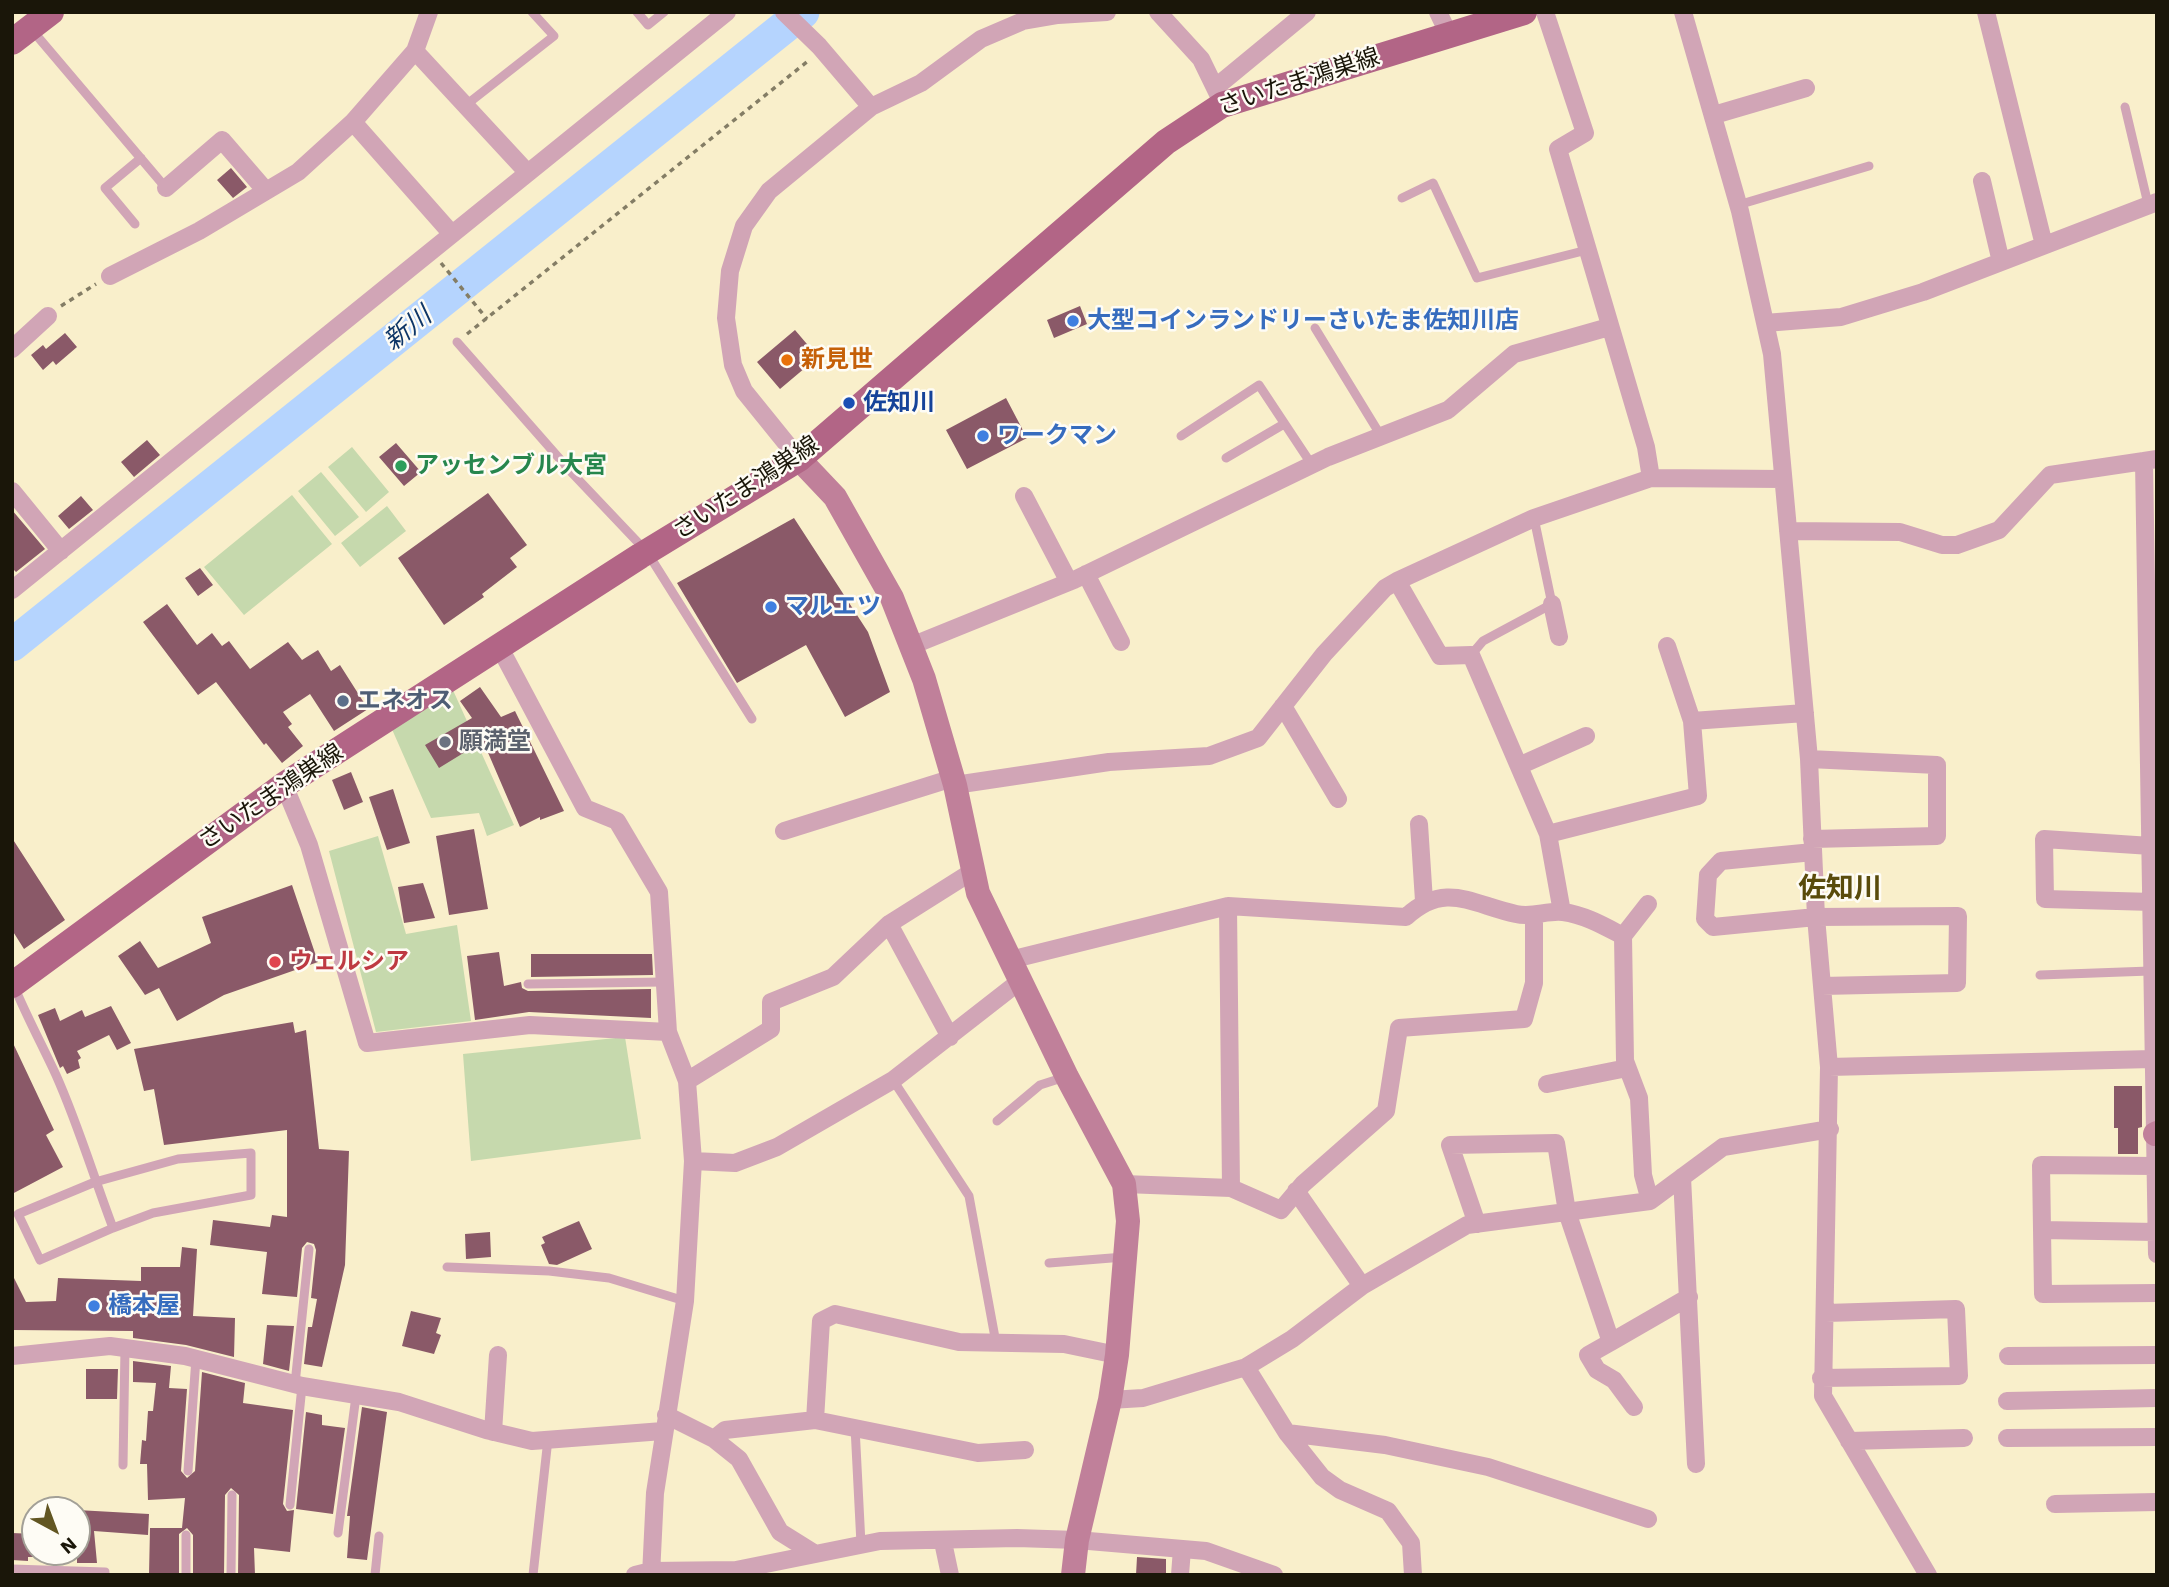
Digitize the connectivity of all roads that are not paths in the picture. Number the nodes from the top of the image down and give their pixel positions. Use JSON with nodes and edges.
{"nodes":[{"id":1,"x":429,"y":12,"type":"edge"},
{"id":2,"x":532,"y":12,"type":"edge"},
{"id":3,"x":637,"y":12,"type":"edge"},
{"id":4,"x":664,"y":12,"type":"edge"},
{"id":5,"x":727,"y":12,"type":"edge"},
{"id":6,"x":784,"y":12,"type":"edge"},
{"id":7,"x":1107,"y":12,"type":"edge"},
{"id":8,"x":1158,"y":12,"type":"edge"},
{"id":9,"x":1307,"y":12,"type":"edge"},
{"id":10,"x":1524,"y":12,"type":"edge"},
{"id":11,"x":1545,"y":12,"type":"edge"},
{"id":12,"x":1683,"y":12,"type":"edge"},
{"id":13,"x":1986,"y":12,"type":"edge"},
{"id":14,"x":1443,"y":23,"type":"edge"},
{"id":15,"x":31,"y":28,"type":"edge"},
{"id":16,"x":415,"y":51,"type":"junction"},
{"id":17,"x":1806,"y":88,"type":"dead end"},
{"id":18,"x":1219,"y":96,"type":"junction"},
{"id":19,"x":466,"y":105,"type":"junction"},
{"id":20,"x":872,"y":107,"type":"junction"},
{"id":21,"x":2125,"y":107,"type":"dead end"},
{"id":22,"x":1714,"y":116,"type":"junction"},
{"id":23,"x":353,"y":122,"type":"junction"},
{"id":24,"x":141,"y":158,"type":"junction"},
{"id":25,"x":1869,"y":166,"type":"dead end"},
{"id":26,"x":527,"y":172,"type":"junction"},
{"id":27,"x":1982,"y":181,"type":"dead end"},
{"id":28,"x":166,"y":188,"type":"joint"},
{"id":29,"x":266,"y":191,"type":"junction"},
{"id":30,"x":1402,"y":198,"type":"dead end"},
{"id":31,"x":2152,"y":203,"type":"edge"},
{"id":32,"x":1738,"y":205,"type":"junction"},
{"id":33,"x":135,"y":224,"type":"dead end"},
{"id":34,"x":452,"y":233,"type":"junction"},
{"id":35,"x":2044,"y":245,"type":"junction"},
{"id":36,"x":1587,"y":250,"type":"junction"},
{"id":37,"x":2001,"y":262,"type":"junction"},
{"id":38,"x":110,"y":276,"type":"road end"},
{"id":39,"x":48,"y":316,"type":"road end"},
{"id":40,"x":1765,"y":323,"type":"junction"},
{"id":41,"x":1315,"y":327,"type":"dead end"},
{"id":42,"x":1609,"y":327,"type":"junction"},
{"id":43,"x":457,"y":342,"type":"road end"},
{"id":44,"x":12,"y":349,"type":"edge"},
{"id":45,"x":1284,"y":424,"type":"junction"},
{"id":46,"x":1181,"y":436,"type":"dead end"},
{"id":47,"x":1381,"y":436,"type":"junction"},
{"id":48,"x":799,"y":458,"type":"junction"},
{"id":49,"x":1226,"y":458,"type":"dead end"},
{"id":50,"x":2150,"y":460,"type":"edge"},
{"id":51,"x":1312,"y":465,"type":"junction"},
{"id":52,"x":1651,"y":478,"type":"junction"},
{"id":53,"x":1783,"y":479,"type":"junction"},
{"id":54,"x":12,"y":491,"type":"edge"},
{"id":55,"x":1024,"y":496,"type":"dead end"},
{"id":56,"x":1534,"y":518,"type":"junction"},
{"id":57,"x":1788,"y":531,"type":"junction"},
{"id":58,"x":61,"y":551,"type":"junction"},
{"id":59,"x":647,"y":552,"type":"junction"},
{"id":60,"x":1086,"y":574,"type":"junction"},
{"id":61,"x":1396,"y":581,"type":"junction"},
{"id":62,"x":1069,"y":582,"type":"junction"},
{"id":63,"x":12,"y":590,"type":"edge"},
{"id":64,"x":1552,"y":604,"type":"junction"},
{"id":65,"x":1559,"y":637,"type":"dead end"},
{"id":66,"x":1121,"y":642,"type":"dead end"},
{"id":67,"x":911,"y":646,"type":"junction"},
{"id":68,"x":1667,"y":646,"type":"dead end"},
{"id":69,"x":500,"y":648,"type":"junction"},
{"id":70,"x":1471,"y":655,"type":"junction"},
{"id":71,"x":1283,"y":706,"type":"junction"},
{"id":72,"x":1805,"y":713,"type":"junction"},
{"id":73,"x":752,"y":719,"type":"dead end"},
{"id":74,"x":1692,"y":721,"type":"junction"},
{"id":75,"x":1586,"y":736,"type":"dead end"},
{"id":76,"x":1809,"y":759,"type":"junction"},
{"id":77,"x":1521,"y":765,"type":"junction"},
{"id":78,"x":954,"y":781,"type":"junction"},
{"id":79,"x":284,"y":785,"type":"junction"},
{"id":80,"x":1338,"y":799,"type":"dead end"},
{"id":81,"x":1419,"y":824,"type":"dead end"},
{"id":82,"x":784,"y":831,"type":"dead end"},
{"id":83,"x":1548,"y":834,"type":"junction"},
{"id":84,"x":1812,"y":845,"type":"junction"},
{"id":85,"x":2151,"y":846,"type":"junction"},
{"id":86,"x":2154,"y":865,"type":"edge"},
{"id":87,"x":973,"y":871,"type":"junction"},
{"id":88,"x":1424,"y":901,"type":"junction"},
{"id":89,"x":2153,"y":902,"type":"junction"},
{"id":90,"x":1648,"y":904,"type":"dead end"},
{"id":91,"x":1228,"y":906,"type":"junction"},
{"id":92,"x":1562,"y":912,"type":"junction"},
{"id":93,"x":1534,"y":917,"type":"junction"},
{"id":94,"x":1816,"y":917,"type":"junction"},
{"id":95,"x":889,"y":924,"type":"junction"},
{"id":96,"x":1623,"y":936,"type":"junction"},
{"id":97,"x":1015,"y":970,"type":"junction"},
{"id":98,"x":2150,"y":971,"type":"junction"},
{"id":99,"x":2040,"y":975,"type":"dead end"},
{"id":100,"x":663,"y":982,"type":"junction"},
{"id":101,"x":528,"y":984,"type":"dead end"},
{"id":102,"x":13,"y":985,"type":"edge"},
{"id":103,"x":1822,"y":986,"type":"junction"},
{"id":104,"x":668,"y":1032,"type":"junction"},
{"id":105,"x":950,"y":1037,"type":"junction"},
{"id":106,"x":2152,"y":1059,"type":"junction"},
{"id":107,"x":1829,"y":1067,"type":"junction"},
{"id":108,"x":1628,"y":1068,"type":"junction"},
{"id":109,"x":1067,"y":1077,"type":"junction"},
{"id":110,"x":893,"y":1080,"type":"junction"},
{"id":111,"x":687,"y":1081,"type":"junction"},
{"id":112,"x":1547,"y":1084,"type":"dead end"},
{"id":113,"x":997,"y":1121,"type":"dead end"},
{"id":114,"x":1830,"y":1129,"type":"junction"},
{"id":115,"x":2156,"y":1133,"type":"edge"},
{"id":116,"x":693,"y":1161,"type":"junction"},
{"id":117,"x":2155,"y":1166,"type":"edge"},
{"id":118,"x":1682,"y":1177,"type":"junction"},
{"id":119,"x":95,"y":1182,"type":"junction"},
{"id":120,"x":1124,"y":1184,"type":"junction"},
{"id":121,"x":1231,"y":1188,"type":"junction"},
{"id":122,"x":1296,"y":1191,"type":"junction"},
{"id":123,"x":1650,"y":1201,"type":"junction"},
{"id":124,"x":1567,"y":1212,"type":"junction"},
{"id":125,"x":1477,"y":1224,"type":"junction"},
{"id":126,"x":113,"y":1228,"type":"junction"},
{"id":127,"x":2042,"y":1230,"type":"junction"},
{"id":128,"x":2156,"y":1232,"type":"edge"},
{"id":129,"x":309,"y":1250,"type":"dead end"},
{"id":130,"x":2157,"y":1254,"type":"edge"},
{"id":131,"x":1126,"y":1257,"type":"junction"},
{"id":132,"x":1048,"y":1263,"type":"dead end"},
{"id":133,"x":447,"y":1267,"type":"dead end"},
{"id":134,"x":1362,"y":1286,"type":"junction"},
{"id":135,"x":2157,"y":1293,"type":"edge"},
{"id":136,"x":1689,"y":1297,"type":"junction"},
{"id":137,"x":685,"y":1301,"type":"junction"},
{"id":138,"x":1826,"y":1313,"type":"junction"},
{"id":139,"x":1611,"y":1342,"type":"junction"},
{"id":140,"x":996,"y":1343,"type":"junction"},
{"id":141,"x":125,"y":1348,"type":"junction"},
{"id":142,"x":498,"y":1355,"type":"dead end"},
{"id":143,"x":1117,"y":1355,"type":"junction"},
{"id":144,"x":2157,"y":1355,"type":"edge"},
{"id":145,"x":12,"y":1356,"type":"edge"},
{"id":146,"x":2008,"y":1356,"type":"dead end"},
{"id":147,"x":196,"y":1358,"type":"junction"},
{"id":148,"x":1246,"y":1367,"type":"junction"},
{"id":149,"x":1821,"y":1378,"type":"junction"},
{"id":150,"x":299,"y":1385,"type":"junction"},
{"id":151,"x":356,"y":1396,"type":"junction"},
{"id":152,"x":2157,"y":1398,"type":"edge"},
{"id":153,"x":1110,"y":1400,"type":"junction"},
{"id":154,"x":2007,"y":1401,"type":"dead end"},
{"id":155,"x":1634,"y":1407,"type":"dead end"},
{"id":156,"x":815,"y":1420,"type":"junction"},
{"id":157,"x":664,"y":1423,"type":"junction"},
{"id":158,"x":855,"y":1427,"type":"junction"},
{"id":159,"x":493,"y":1432,"type":"junction"},
{"id":160,"x":1287,"y":1433,"type":"junction"},
{"id":161,"x":2157,"y":1437,"type":"edge"},
{"id":162,"x":1964,"y":1438,"type":"dead end"},
{"id":163,"x":2007,"y":1438,"type":"dead end"},
{"id":164,"x":548,"y":1439,"type":"junction"},
{"id":165,"x":714,"y":1439,"type":"junction"},
{"id":166,"x":1849,"y":1441,"type":"junction"},
{"id":167,"x":1025,"y":1450,"type":"dead end"},
{"id":168,"x":1696,"y":1464,"type":"dead end"},
{"id":169,"x":123,"y":1465,"type":"dead end"},
{"id":170,"x":188,"y":1471,"type":"dead end"},
{"id":171,"x":232,"y":1495,"type":"dead end"},
{"id":172,"x":2157,"y":1502,"type":"edge"},
{"id":173,"x":2055,"y":1504,"type":"dead end"},
{"id":174,"x":290,"y":1505,"type":"dead end"},
{"id":175,"x":1648,"y":1519,"type":"dead end"},
{"id":176,"x":338,"y":1533,"type":"dead end"},
{"id":177,"x":187,"y":1535,"type":"dead end"},
{"id":178,"x":379,"y":1536,"type":"dead end"},
{"id":179,"x":1077,"y":1540,"type":"junction"},
{"id":180,"x":943,"y":1542,"type":"junction"},
{"id":181,"x":861,"y":1544,"type":"junction"},
{"id":182,"x":1182,"y":1549,"type":"junction"},
{"id":183,"x":812,"y":1552,"type":"junction"},
{"id":184,"x":12,"y":1569,"type":"edge"},
{"id":185,"x":645,"y":1573,"type":"edge"},
{"id":186,"x":105,"y":1575,"type":"edge"},
{"id":187,"x":186,"y":1575,"type":"edge"},
{"id":188,"x":231,"y":1575,"type":"edge"},
{"id":189,"x":375,"y":1575,"type":"edge"},
{"id":190,"x":533,"y":1575,"type":"edge"},
{"id":191,"x":950,"y":1575,"type":"edge"},
{"id":192,"x":1073,"y":1575,"type":"edge"},
{"id":193,"x":1180,"y":1575,"type":"edge"},
{"id":194,"x":1275,"y":1575,"type":"edge"},
{"id":195,"x":1413,"y":1575,"type":"edge"},
{"id":196,"x":1928,"y":1575,"type":"edge"}],
"edges":[{"from":1,"to":16,"type":"street"},
{"from":2,"to":19,"type":"lane"},
{"from":3,"to":4,"type":"lane"},
{"from":5,"to":26,"type":"street"},
{"from":6,"to":20,"type":"street"},
{"from":7,"to":20,"type":"street"},
{"from":8,"to":18,"type":"street"},
{"from":9,"to":18,"type":"street"},
{"from":10,"to":14,"type":"main road","name":"さいたま鴻巣線"},
{"from":11,"to":36,"type":"street"},
{"from":12,"to":22,"type":"street"},
{"from":13,"to":35,"type":"street"},
{"from":14,"to":18,"type":"main road","name":"さいたま鴻巣線"},
{"from":15,"to":24,"type":"lane"},
{"from":16,"to":19,"type":"street"},
{"from":16,"to":23,"type":"street"},
{"from":17,"to":22,"type":"street"},
{"from":18,"to":48,"type":"main road","name":"さいたま鴻巣線"},
{"from":19,"to":26,"type":"street"},
{"from":20,"to":48,"type":"street"},
{"from":21,"to":31,"type":"lane"},
{"from":22,"to":32,"type":"street"},
{"from":23,"to":29,"type":"street"},
{"from":23,"to":34,"type":"street"},
{"from":24,"to":28,"type":"lane"},
{"from":24,"to":33,"type":"lane"},
{"from":25,"to":32,"type":"lane"},
{"from":26,"to":34,"type":"street"},
{"from":27,"to":37,"type":"street"},
{"from":28,"to":29,"type":"street"},
{"from":29,"to":38,"type":"street"},
{"from":30,"to":36,"type":"lane"},
{"from":31,"to":35,"type":"street"},
{"from":32,"to":40,"type":"street"},
{"from":34,"to":58,"type":"street"},
{"from":35,"to":37,"type":"street"},
{"from":36,"to":42,"type":"street"},
{"from":37,"to":40,"type":"street"},
{"from":39,"to":44,"type":"street"},
{"from":40,"to":53,"type":"street"},
{"from":41,"to":47,"type":"lane"},
{"from":42,"to":47,"type":"street"},
{"from":42,"to":52,"type":"street"},
{"from":43,"to":59,"type":"lane"},
{"from":45,"to":46,"type":"lane"},
{"from":45,"to":49,"type":"lane"},
{"from":45,"to":51,"type":"lane"},
{"from":47,"to":51,"type":"street"},
{"from":48,"to":59,"type":"main road","name":"さいたま鴻巣線"},
{"from":48,"to":67,"type":"street"},
{"from":50,"to":57,"type":"street"},
{"from":50,"to":85,"type":"street"},
{"from":51,"to":60,"type":"street"},
{"from":52,"to":53,"type":"street"},
{"from":52,"to":56,"type":"street"},
{"from":53,"to":57,"type":"street"},
{"from":54,"to":58,"type":"street"},
{"from":55,"to":62,"type":"street"},
{"from":56,"to":61,"type":"street"},
{"from":56,"to":64,"type":"lane"},
{"from":57,"to":72,"type":"street"},
{"from":58,"to":63,"type":"street"},
{"from":59,"to":69,"type":"main road","name":"さいたま鴻巣線"},
{"from":59,"to":73,"type":"lane"},
{"from":60,"to":62,"type":"street"},
{"from":60,"to":66,"type":"street"},
{"from":61,"to":70,"type":"street"},
{"from":61,"to":71,"type":"street"},
{"from":62,"to":67,"type":"street"},
{"from":64,"to":65,"type":"street"},
{"from":64,"to":70,"type":"lane"},
{"from":67,"to":78,"type":"street"},
{"from":68,"to":74,"type":"street"},
{"from":69,"to":79,"type":"main road","name":"さいたま鴻巣線"},
{"from":69,"to":100,"type":"street"},
{"from":70,"to":77,"type":"street"},
{"from":71,"to":78,"type":"street"},
{"from":71,"to":80,"type":"street"},
{"from":72,"to":74,"type":"street"},
{"from":72,"to":76,"type":"street"},
{"from":74,"to":83,"type":"street"},
{"from":75,"to":77,"type":"street"},
{"from":76,"to":84,"type":"street"},
{"from":76,"to":84,"type":"street"},
{"from":77,"to":83,"type":"street"},
{"from":78,"to":82,"type":"street"},
{"from":78,"to":87,"type":"street"},
{"from":79,"to":102,"type":"main road","name":"さいたま鴻巣線"},
{"from":79,"to":104,"type":"street"},
{"from":81,"to":88,"type":"street"},
{"from":83,"to":92,"type":"street"},
{"from":84,"to":94,"type":"street"},
{"from":84,"to":94,"type":"street"},
{"from":85,"to":86,"type":"street"},
{"from":85,"to":89,"type":"street"},
{"from":86,"to":89,"type":"street"},
{"from":87,"to":95,"type":"street"},
{"from":87,"to":97,"type":"street"},
{"from":88,"to":91,"type":"street"},
{"from":88,"to":93,"type":"street"},
{"from":89,"to":98,"type":"street"},
{"from":90,"to":96,"type":"street"},
{"from":91,"to":97,"type":"street"},
{"from":91,"to":121,"type":"street"},
{"from":92,"to":93,"type":"street"},
{"from":92,"to":96,"type":"street"},
{"from":93,"to":122,"type":"street"},
{"from":94,"to":103,"type":"street"},
{"from":94,"to":103,"type":"street"},
{"from":95,"to":105,"type":"street"},
{"from":95,"to":111,"type":"street"},
{"from":96,"to":108,"type":"street"},
{"from":97,"to":105,"type":"street"},
{"from":97,"to":109,"type":"street"},
{"from":98,"to":99,"type":"lane"},
{"from":98,"to":106,"type":"street"},
{"from":100,"to":101,"type":"lane"},
{"from":100,"to":104,"type":"street"},
{"from":102,"to":119,"type":"lane"},
{"from":103,"to":107,"type":"street"},
{"from":104,"to":111,"type":"street"},
{"from":105,"to":110,"type":"street"},
{"from":106,"to":107,"type":"street"},
{"from":106,"to":115,"type":"street"},
{"from":107,"to":114,"type":"street"},
{"from":108,"to":112,"type":"street"},
{"from":108,"to":123,"type":"street"},
{"from":109,"to":113,"type":"lane"},
{"from":109,"to":120,"type":"street"},
{"from":110,"to":116,"type":"street"},
{"from":110,"to":140,"type":"lane"},
{"from":111,"to":116,"type":"street"},
{"from":114,"to":118,"type":"street"},
{"from":114,"to":138,"type":"street"},
{"from":115,"to":117,"type":"street"},
{"from":116,"to":137,"type":"street"},
{"from":117,"to":127,"type":"street"},
{"from":117,"to":128,"type":"street"},
{"from":118,"to":123,"type":"street"},
{"from":118,"to":136,"type":"street"},
{"from":119,"to":126,"type":"lane"},
{"from":119,"to":126,"type":"lane"},
{"from":119,"to":126,"type":"lane"},
{"from":120,"to":121,"type":"street"},
{"from":120,"to":131,"type":"street"},
{"from":121,"to":122,"type":"street"},
{"from":122,"to":134,"type":"street"},
{"from":123,"to":124,"type":"street"},
{"from":124,"to":125,"type":"street"},
{"from":124,"to":125,"type":"street"},
{"from":124,"to":139,"type":"street"},
{"from":125,"to":134,"type":"street"},
{"from":127,"to":128,"type":"street"},
{"from":127,"to":135,"type":"street"},
{"from":128,"to":130,"type":"street"},
{"from":129,"to":150,"type":"lane"},
{"from":131,"to":132,"type":"lane"},
{"from":131,"to":143,"type":"street"},
{"from":133,"to":137,"type":"lane"},
{"from":134,"to":148,"type":"street"},
{"from":136,"to":139,"type":"street"},
{"from":136,"to":168,"type":"street"},
{"from":137,"to":157,"type":"street"},
{"from":138,"to":149,"type":"street"},
{"from":138,"to":149,"type":"street"},
{"from":139,"to":155,"type":"street"},
{"from":140,"to":143,"type":"street"},
{"from":140,"to":156,"type":"street"},
{"from":141,"to":145,"type":"street"},
{"from":141,"to":147,"type":"street"},
{"from":141,"to":169,"type":"lane"},
{"from":142,"to":159,"type":"street"},
{"from":143,"to":153,"type":"street"},
{"from":144,"to":146,"type":"street"},
{"from":147,"to":150,"type":"street"},
{"from":147,"to":170,"type":"lane"},
{"from":148,"to":153,"type":"street"},
{"from":148,"to":160,"type":"street"},
{"from":149,"to":166,"type":"street"},
{"from":150,"to":151,"type":"street"},
{"from":150,"to":174,"type":"lane"},
{"from":151,"to":159,"type":"street"},
{"from":151,"to":176,"type":"lane"},
{"from":152,"to":154,"type":"street"},
{"from":153,"to":179,"type":"street"},
{"from":156,"to":158,"type":"street"},
{"from":156,"to":165,"type":"street"},
{"from":157,"to":164,"type":"street"},
{"from":157,"to":165,"type":"street"},
{"from":157,"to":185,"type":"street"},
{"from":158,"to":167,"type":"street"},
{"from":158,"to":181,"type":"lane"},
{"from":159,"to":164,"type":"street"},
{"from":160,"to":175,"type":"street"},
{"from":160,"to":195,"type":"street"},
{"from":161,"to":163,"type":"street"},
{"from":162,"to":166,"type":"street"},
{"from":164,"to":190,"type":"lane"},
{"from":165,"to":183,"type":"street"},
{"from":166,"to":196,"type":"street"},
{"from":171,"to":188,"type":"lane"},
{"from":172,"to":173,"type":"street"},
{"from":177,"to":187,"type":"lane"},
{"from":178,"to":189,"type":"lane"},
{"from":179,"to":180,"type":"street"},
{"from":179,"to":182,"type":"street"},
{"from":179,"to":192,"type":"street"},
{"from":180,"to":181,"type":"street"},
{"from":180,"to":191,"type":"street"},
{"from":181,"to":183,"type":"street"},
{"from":182,"to":193,"type":"street"},
{"from":182,"to":194,"type":"street"},
{"from":183,"to":185,"type":"street"},
{"from":184,"to":186,"type":"lane"}]}
